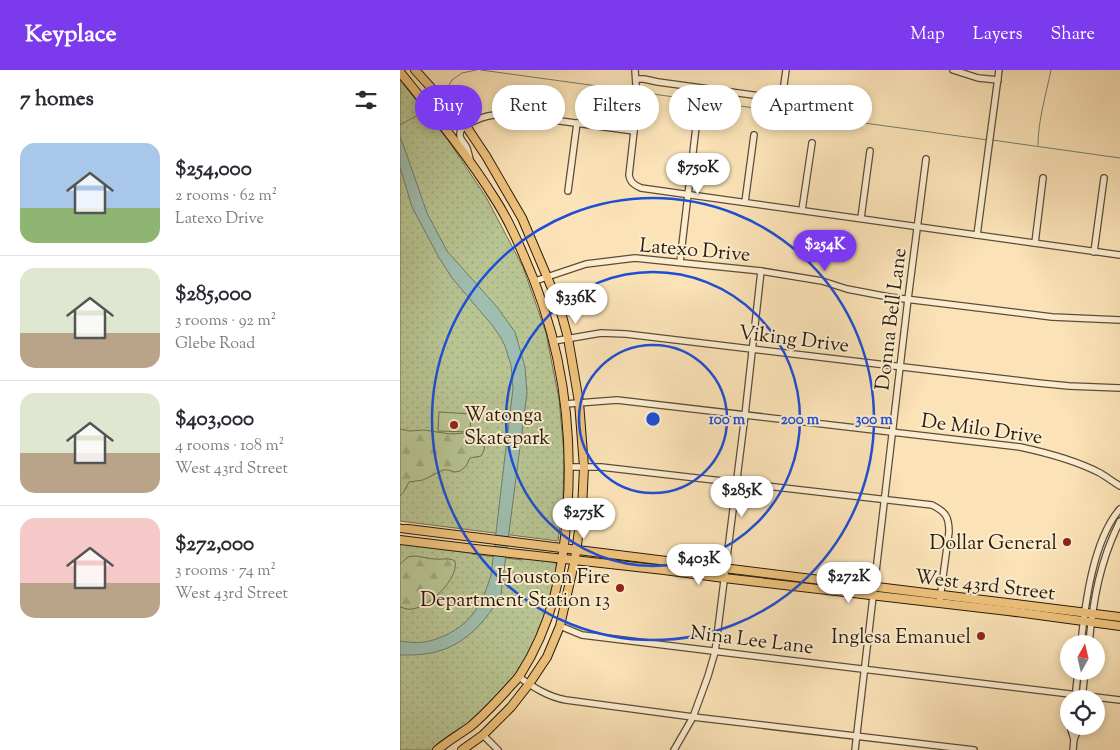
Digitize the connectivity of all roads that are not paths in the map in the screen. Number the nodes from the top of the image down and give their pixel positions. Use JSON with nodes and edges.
{"nodes":[{"id":1,"x":415,"y":70,"type":"edge"},
{"id":2,"x":636,"y":70,"type":"edge"},
{"id":3,"x":786,"y":70,"type":"edge"},
{"id":4,"x":953,"y":70,"type":"edge"},
{"id":5,"x":999,"y":70,"type":"edge"},
{"id":6,"x":400,"y":72,"type":"edge"},
{"id":7,"x":998,"y":80,"type":"junction"},
{"id":8,"x":636,"y":82,"type":"junction"},
{"id":9,"x":429,"y":85,"type":"edge"},
{"id":10,"x":482,"y":117,"type":"edge"},
{"id":11,"x":575,"y":123,"type":"edge"},
{"id":12,"x":461,"y":130,"type":"edge"},
{"id":13,"x":468,"y":130,"type":"edge"},
{"id":14,"x":576,"y":130,"type":"edge"},
{"id":15,"x":627,"y":130,"type":"edge"},
{"id":16,"x":696,"y":130,"type":"edge"},
{"id":17,"x":634,"y":131,"type":"junction"},
{"id":18,"x":754,"y":135,"type":"dead end"},
{"id":19,"x":812,"y":143,"type":"dead end"},
{"id":20,"x":870,"y":151,"type":"dead end"},
{"id":21,"x":926,"y":159,"type":"dead end"},
{"id":22,"x":471,"y":162,"type":"junction"},
{"id":23,"x":1044,"y":178,"type":"dead end"},
{"id":24,"x":1104,"y":178,"type":"dead end"},
{"id":25,"x":568,"y":191,"type":"dead end"},
{"id":26,"x":688,"y":194,"type":"junction"},
{"id":27,"x":745,"y":202,"type":"junction"},
{"id":28,"x":802,"y":210,"type":"junction"},
{"id":29,"x":860,"y":218,"type":"junction"},
{"id":30,"x":917,"y":227,"type":"junction"},
{"id":31,"x":977,"y":235,"type":"junction"},
{"id":32,"x":1035,"y":244,"type":"junction"},
{"id":33,"x":1094,"y":252,"type":"junction"},
{"id":34,"x":1120,"y":255,"type":"edge"},
{"id":35,"x":680,"y":262,"type":"junction"},
{"id":36,"x":761,"y":271,"type":"junction"},
{"id":37,"x":547,"y":276,"type":"junction"},
{"id":38,"x":535,"y":281,"type":"junction"},
{"id":39,"x":908,"y":299,"type":"junction"},
{"id":40,"x":1120,"y":320,"type":"edge"},
{"id":41,"x":568,"y":338,"type":"junction"},
{"id":42,"x":554,"y":341,"type":"junction"},
{"id":43,"x":752,"y":349,"type":"junction"},
{"id":44,"x":900,"y":366,"type":"junction"},
{"id":45,"x":1120,"y":388,"type":"edge"},
{"id":46,"x":580,"y":402,"type":"junction"},
{"id":47,"x":565,"y":404,"type":"junction"},
{"id":48,"x":744,"y":415,"type":"junction"},
{"id":49,"x":893,"y":433,"type":"junction"},
{"id":50,"x":570,"y":467,"type":"junction"},
{"id":51,"x":584,"y":467,"type":"junction"},
{"id":52,"x":735,"y":482,"type":"junction"},
{"id":53,"x":1120,"y":486,"type":"edge"},
{"id":54,"x":885,"y":500,"type":"junction"},
{"id":55,"x":1120,"y":510,"type":"edge"},
{"id":56,"x":1120,"y":521,"type":"edge"},
{"id":57,"x":400,"y":528,"type":"edge"},
{"id":58,"x":435,"y":532,"type":"junction"},
{"id":59,"x":1104,"y":538,"type":"junction"},
{"id":60,"x":400,"y":540,"type":"edge"},
{"id":61,"x":1111,"y":540,"type":"junction"},
{"id":62,"x":433,"y":544,"type":"junction"},
{"id":63,"x":563,"y":549,"type":"junction"},
{"id":64,"x":576,"y":551,"type":"junction"},
{"id":65,"x":627,"y":557,"type":"junction"},
{"id":66,"x":562,"y":558,"type":"junction"},
{"id":67,"x":575,"y":559,"type":"junction"},
{"id":68,"x":628,"y":566,"type":"junction"},
{"id":69,"x":665,"y":566,"type":"junction"},
{"id":70,"x":725,"y":569,"type":"junction"},
{"id":71,"x":724,"y":578,"type":"junction"},
{"id":72,"x":799,"y":583,"type":"junction"},
{"id":73,"x":874,"y":587,"type":"junction"},
{"id":74,"x":874,"y":596,"type":"junction"},
{"id":75,"x":940,"y":599,"type":"junction"},
{"id":76,"x":1088,"y":617,"type":"junction"},
{"id":77,"x":1120,"y":617,"type":"edge"},
{"id":78,"x":560,"y":626,"type":"junction"},
{"id":79,"x":1120,"y":626,"type":"edge"},
{"id":80,"x":1083,"y":635,"type":"edge"},
{"id":81,"x":1089,"y":635,"type":"edge"},
{"id":82,"x":715,"y":652,"type":"junction"},
{"id":83,"x":865,"y":669,"type":"junction"},
{"id":84,"x":519,"y":677,"type":"junction"},
{"id":85,"x":529,"y":684,"type":"junction"},
{"id":86,"x":1060,"y":695,"type":"edge"},
{"id":87,"x":1105,"y":699,"type":"edge"},
{"id":88,"x":1120,"y":700,"type":"edge"},
{"id":89,"x":693,"y":717,"type":"junction"},
{"id":90,"x":483,"y":735,"type":"junction"},
{"id":91,"x":1073,"y":735,"type":"edge"},
{"id":92,"x":1075,"y":735,"type":"edge"},
{"id":93,"x":857,"y":736,"type":"junction"},
{"id":94,"x":1074,"y":738,"type":"junction"},
{"id":95,"x":437,"y":750,"type":"edge"},
{"id":96,"x":462,"y":750,"type":"edge"},
{"id":97,"x":498,"y":750,"type":"edge"},
{"id":98,"x":674,"y":750,"type":"edge"},
{"id":99,"x":855,"y":750,"type":"edge"},
{"id":100,"x":974,"y":750,"type":"edge"},
{"id":101,"x":1073,"y":750,"type":"edge"}],
"edges":[{"from":1,"to":9,"type":"main road"},
{"from":2,"to":8,"type":"street"},
{"from":3,"to":8,"type":"street"},
{"from":4,"to":7,"type":"street"},
{"from":5,"to":7,"type":"street"},
{"from":6,"to":22,"type":"main road"},
{"from":7,"to":31,"type":"street"},
{"from":8,"to":17,"type":"street"},
{"from":10,"to":11,"type":"street"},
{"from":12,"to":22,"type":"street"},
{"from":13,"to":37,"type":"main road"},
{"from":14,"to":25,"type":"street"},
{"from":15,"to":17,"type":"street"},
{"from":16,"to":26,"type":"street"},
{"from":17,"to":26,"type":"street"},
{"from":18,"to":27,"type":"street"},
{"from":19,"to":28,"type":"street"},
{"from":20,"to":29,"type":"street"},
{"from":21,"to":30,"type":"street","name":"Donna Bell Lane"},
{"from":22,"to":38,"type":"main road"},
{"from":23,"to":32,"type":"street"},
{"from":24,"to":33,"type":"street"},
{"from":26,"to":27,"type":"street"},
{"from":26,"to":35,"type":"street"},
{"from":27,"to":28,"type":"street"},
{"from":28,"to":29,"type":"street"},
{"from":29,"to":30,"type":"street"},
{"from":30,"to":31,"type":"street"},
{"from":30,"to":39,"type":"street","name":"Donna Bell Lane"},
{"from":31,"to":32,"type":"street"},
{"from":32,"to":33,"type":"street"},
{"from":33,"to":34,"type":"street"},
{"from":35,"to":36,"type":"street","name":"Latexo Drive"},
{"from":35,"to":37,"type":"street","name":"Latexo Drive"},
{"from":36,"to":39,"type":"street","name":"Latexo Drive"},
{"from":36,"to":43,"type":"street"},
{"from":37,"to":38,"type":"street","name":"Latexo Drive"},
{"from":37,"to":41,"type":"main road"},
{"from":38,"to":42,"type":"main road"},
{"from":39,"to":40,"type":"street","name":"Latexo Drive"},
{"from":39,"to":44,"type":"street","name":"Donna Bell Lane"},
{"from":41,"to":42,"type":"street","name":"Viking Drive"},
{"from":41,"to":43,"type":"street","name":"Viking Drive"},
{"from":41,"to":46,"type":"main road"},
{"from":42,"to":47,"type":"main road"},
{"from":43,"to":44,"type":"street","name":"Viking Drive"},
{"from":43,"to":48,"type":"street"},
{"from":44,"to":45,"type":"street","name":"Viking Drive"},
{"from":44,"to":49,"type":"street","name":"Donna Bell Lane"},
{"from":46,"to":47,"type":"street","name":"De Milo Drive"},
{"from":46,"to":48,"type":"street","name":"De Milo Drive"},
{"from":46,"to":51,"type":"main road"},
{"from":47,"to":50,"type":"main road"},
{"from":48,"to":49,"type":"street","name":"De Milo Drive"},
{"from":48,"to":52,"type":"street"},
{"from":49,"to":53,"type":"street","name":"De Milo Drive"},
{"from":49,"to":54,"type":"street","name":"Donna Bell Lane"},
{"from":50,"to":51,"type":"street"},
{"from":50,"to":63,"type":"main road"},
{"from":51,"to":52,"type":"street"},
{"from":51,"to":64,"type":"main road"},
{"from":52,"to":54,"type":"street"},
{"from":52,"to":70,"type":"street"},
{"from":54,"to":73,"type":"street","name":"Donna Bell Lane"},
{"from":54,"to":75,"type":"street"},
{"from":55,"to":59,"type":"street"},
{"from":56,"to":61,"type":"street"},
{"from":57,"to":58,"type":"main road","name":"West 43rd Street"},
{"from":58,"to":62,"type":"main road"},
{"from":58,"to":63,"type":"main road","name":"West 43rd Street"},
{"from":59,"to":61,"type":"street"},
{"from":59,"to":76,"type":"street"},
{"from":60,"to":62,"type":"main road","name":"West 43rd Street"},
{"from":61,"to":76,"type":"street"},
{"from":62,"to":66,"type":"main road","name":"West 43rd Street"},
{"from":63,"to":64,"type":"main road","name":"West 43rd Street"},
{"from":63,"to":66,"type":"main road"},
{"from":64,"to":65,"type":"main road","name":"West 43rd Street"},
{"from":64,"to":67,"type":"main road"},
{"from":65,"to":68,"type":"main road"},
{"from":65,"to":69,"type":"main road","name":"West 43rd Street"},
{"from":66,"to":67,"type":"main road","name":"West 43rd Street"},
{"from":66,"to":84,"type":"main road"},
{"from":67,"to":68,"type":"main road","name":"West 43rd Street"},
{"from":67,"to":78,"type":"main road"},
{"from":68,"to":69,"type":"main road","name":"West 43rd Street"},
{"from":69,"to":70,"type":"main road","name":"West 43rd Street"},
{"from":69,"to":71,"type":"main road","name":"West 43rd Street"},
{"from":70,"to":71,"type":"street"},
{"from":70,"to":72,"type":"main road","name":"West 43rd Street"},
{"from":71,"to":72,"type":"main road","name":"West 43rd Street"},
{"from":71,"to":82,"type":"street"},
{"from":72,"to":73,"type":"main road","name":"West 43rd Street"},
{"from":72,"to":74,"type":"main road","name":"West 43rd Street"},
{"from":73,"to":74,"type":"street","name":"Donna Bell Lane"},
{"from":73,"to":75,"type":"main road","name":"West 43rd Street"},
{"from":74,"to":75,"type":"main road","name":"West 43rd Street"},
{"from":74,"to":83,"type":"street","name":"Donna Bell Lane"},
{"from":75,"to":76,"type":"main road","name":"West 43rd Street"},
{"from":76,"to":77,"type":"main road","name":"West 43rd Street"},
{"from":76,"to":79,"type":"main road","name":"West 43rd Street"},
{"from":76,"to":80,"type":"street"},
{"from":76,"to":81,"type":"street"},
{"from":78,"to":82,"type":"street","name":"Nina Lee Lane"},
{"from":78,"to":85,"type":"main road"},
{"from":82,"to":83,"type":"street","name":"Nina Lee Lane"},
{"from":82,"to":89,"type":"street"},
{"from":83,"to":86,"type":"street","name":"Nina Lee Lane"},
{"from":83,"to":93,"type":"street","name":"Donna Bell Lane"},
{"from":84,"to":85,"type":"street"},
{"from":84,"to":95,"type":"main road"},
{"from":85,"to":89,"type":"street"},
{"from":85,"to":90,"type":"main road"},
{"from":87,"to":88,"type":"street","name":"Nina Lee Lane"},
{"from":89,"to":93,"type":"street"},
{"from":89,"to":98,"type":"street"},
{"from":90,"to":96,"type":"main road"},
{"from":90,"to":97,"type":"street"},
{"from":91,"to":94,"type":"street"},
{"from":92,"to":94,"type":"street"},
{"from":93,"to":99,"type":"street","name":"Donna Bell Lane"},
{"from":93,"to":100,"type":"street"},
{"from":94,"to":101,"type":"street"}]}
